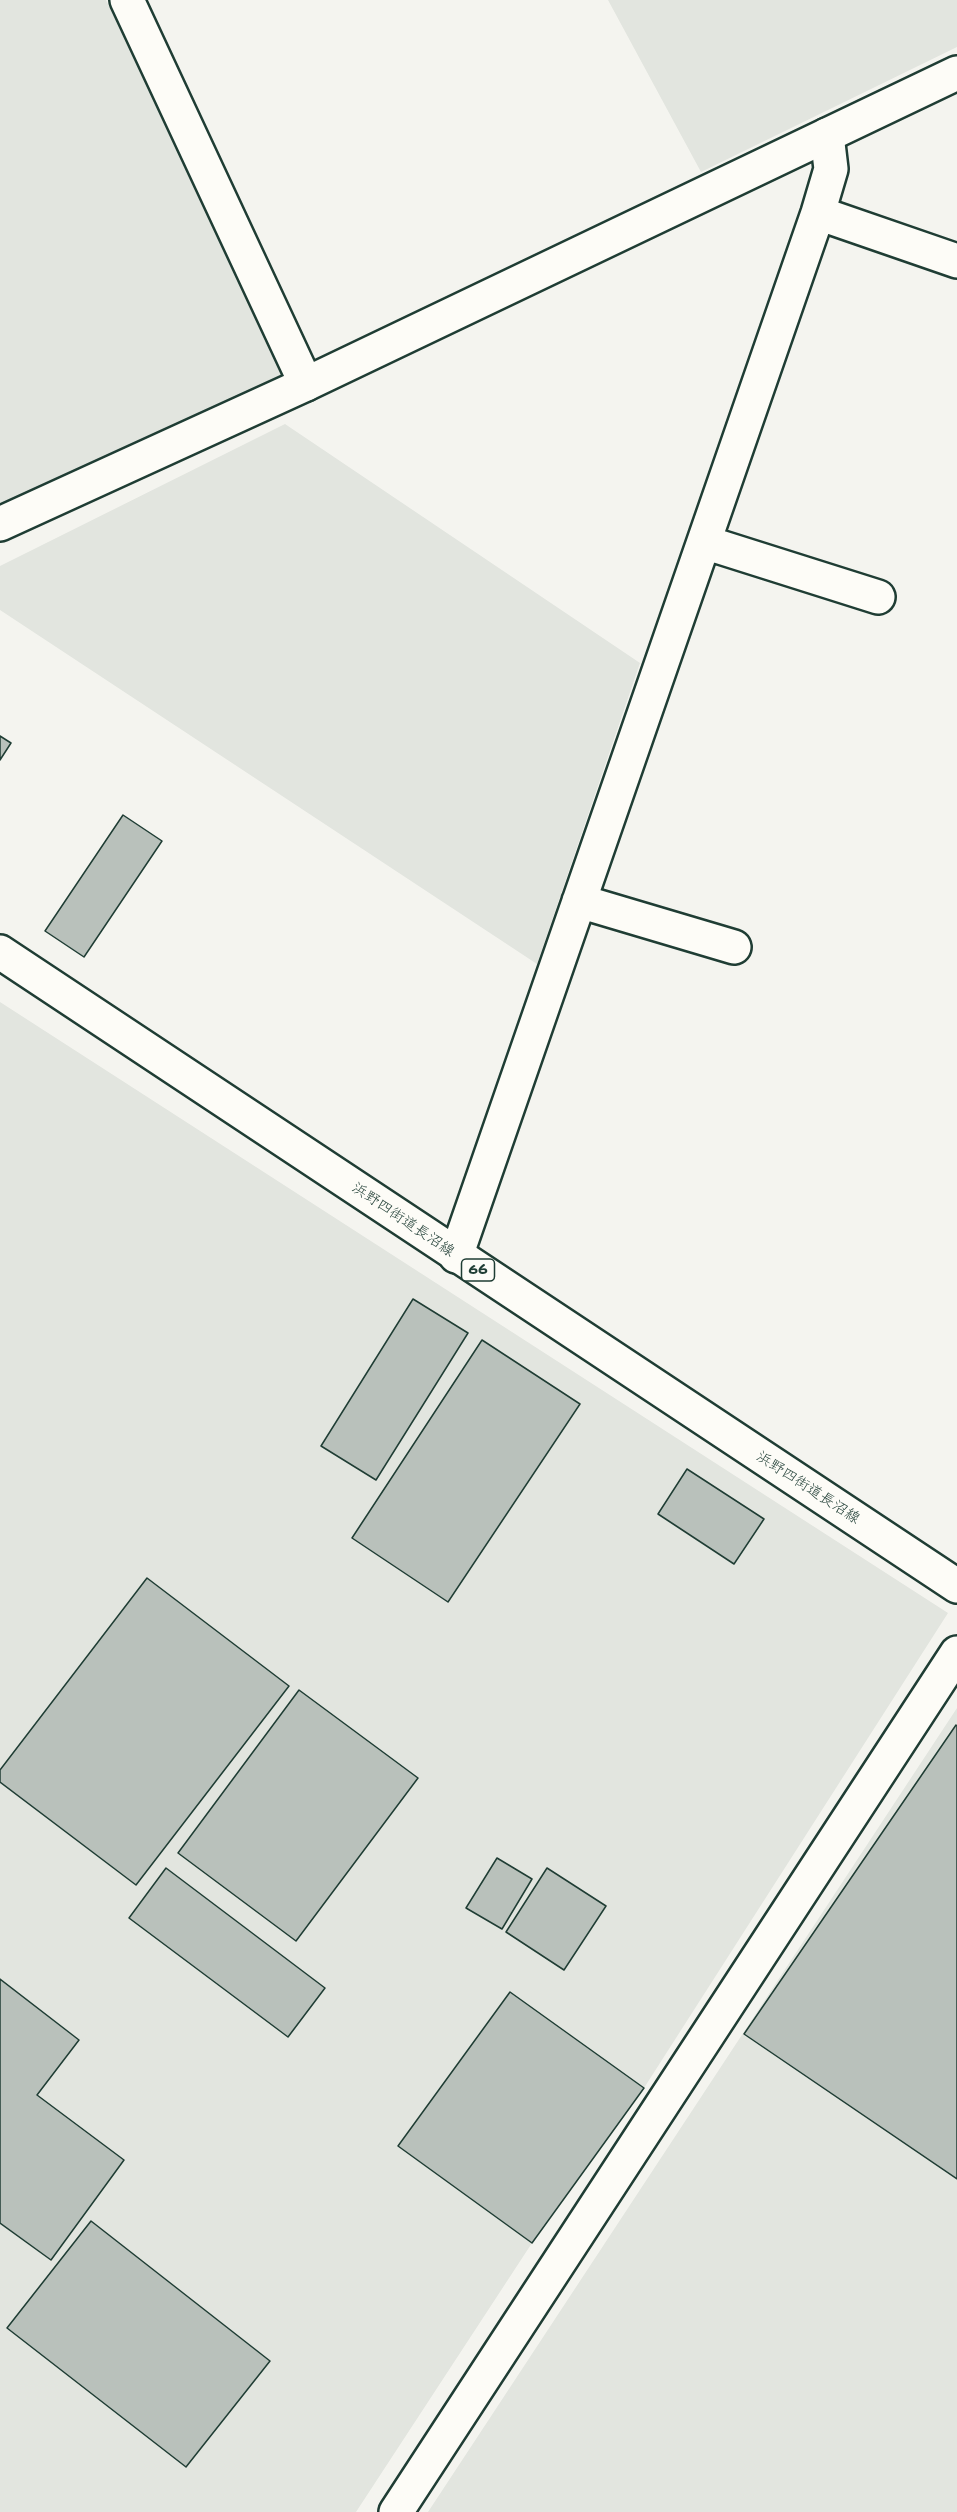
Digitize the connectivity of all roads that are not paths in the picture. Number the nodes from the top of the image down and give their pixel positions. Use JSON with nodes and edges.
{"nodes":[{"id":1,"x":127,"y":0,"type":"edge"},
{"id":2,"x":957,"y":73,"type":"edge"},
{"id":3,"x":827,"y":135,"type":"junction"},
{"id":4,"x":818,"y":213,"type":"junction"},
{"id":5,"x":957,"y":261,"type":"edge"},
{"id":6,"x":306,"y":384,"type":"junction"},
{"id":7,"x":0,"y":524,"type":"edge"},
{"id":8,"x":704,"y":542,"type":"junction"},
{"id":9,"x":878,"y":597,"type":"dead end"},
{"id":10,"x":579,"y":901,"type":"junction"},
{"id":11,"x":734,"y":947,"type":"dead end"},
{"id":12,"x":0,"y":952,"type":"edge"},
{"id":13,"x":456,"y":1256,"type":"junction"},
{"id":14,"x":957,"y":1586,"type":"edge"},
{"id":15,"x":957,"y":1653,"type":"edge"},
{"id":16,"x":396,"y":2512,"type":"edge"}],
"edges":[{"from":1,"to":6,"type":"street"},
{"from":2,"to":3,"type":"street"},
{"from":3,"to":4,"type":"street"},
{"from":3,"to":6,"type":"street"},
{"from":4,"to":5,"type":"street"},
{"from":4,"to":8,"type":"street"},
{"from":6,"to":7,"type":"street"},
{"from":8,"to":9,"type":"street"},
{"from":8,"to":10,"type":"street"},
{"from":10,"to":11,"type":"street"},
{"from":10,"to":13,"type":"street"},
{"from":12,"to":13,"type":"street","name":"浜野四街道長沼線","number":"66"},
{"from":13,"to":14,"type":"street","name":"浜野四街道長沼線","number":"66"},
{"from":15,"to":16,"type":"street"}]}
